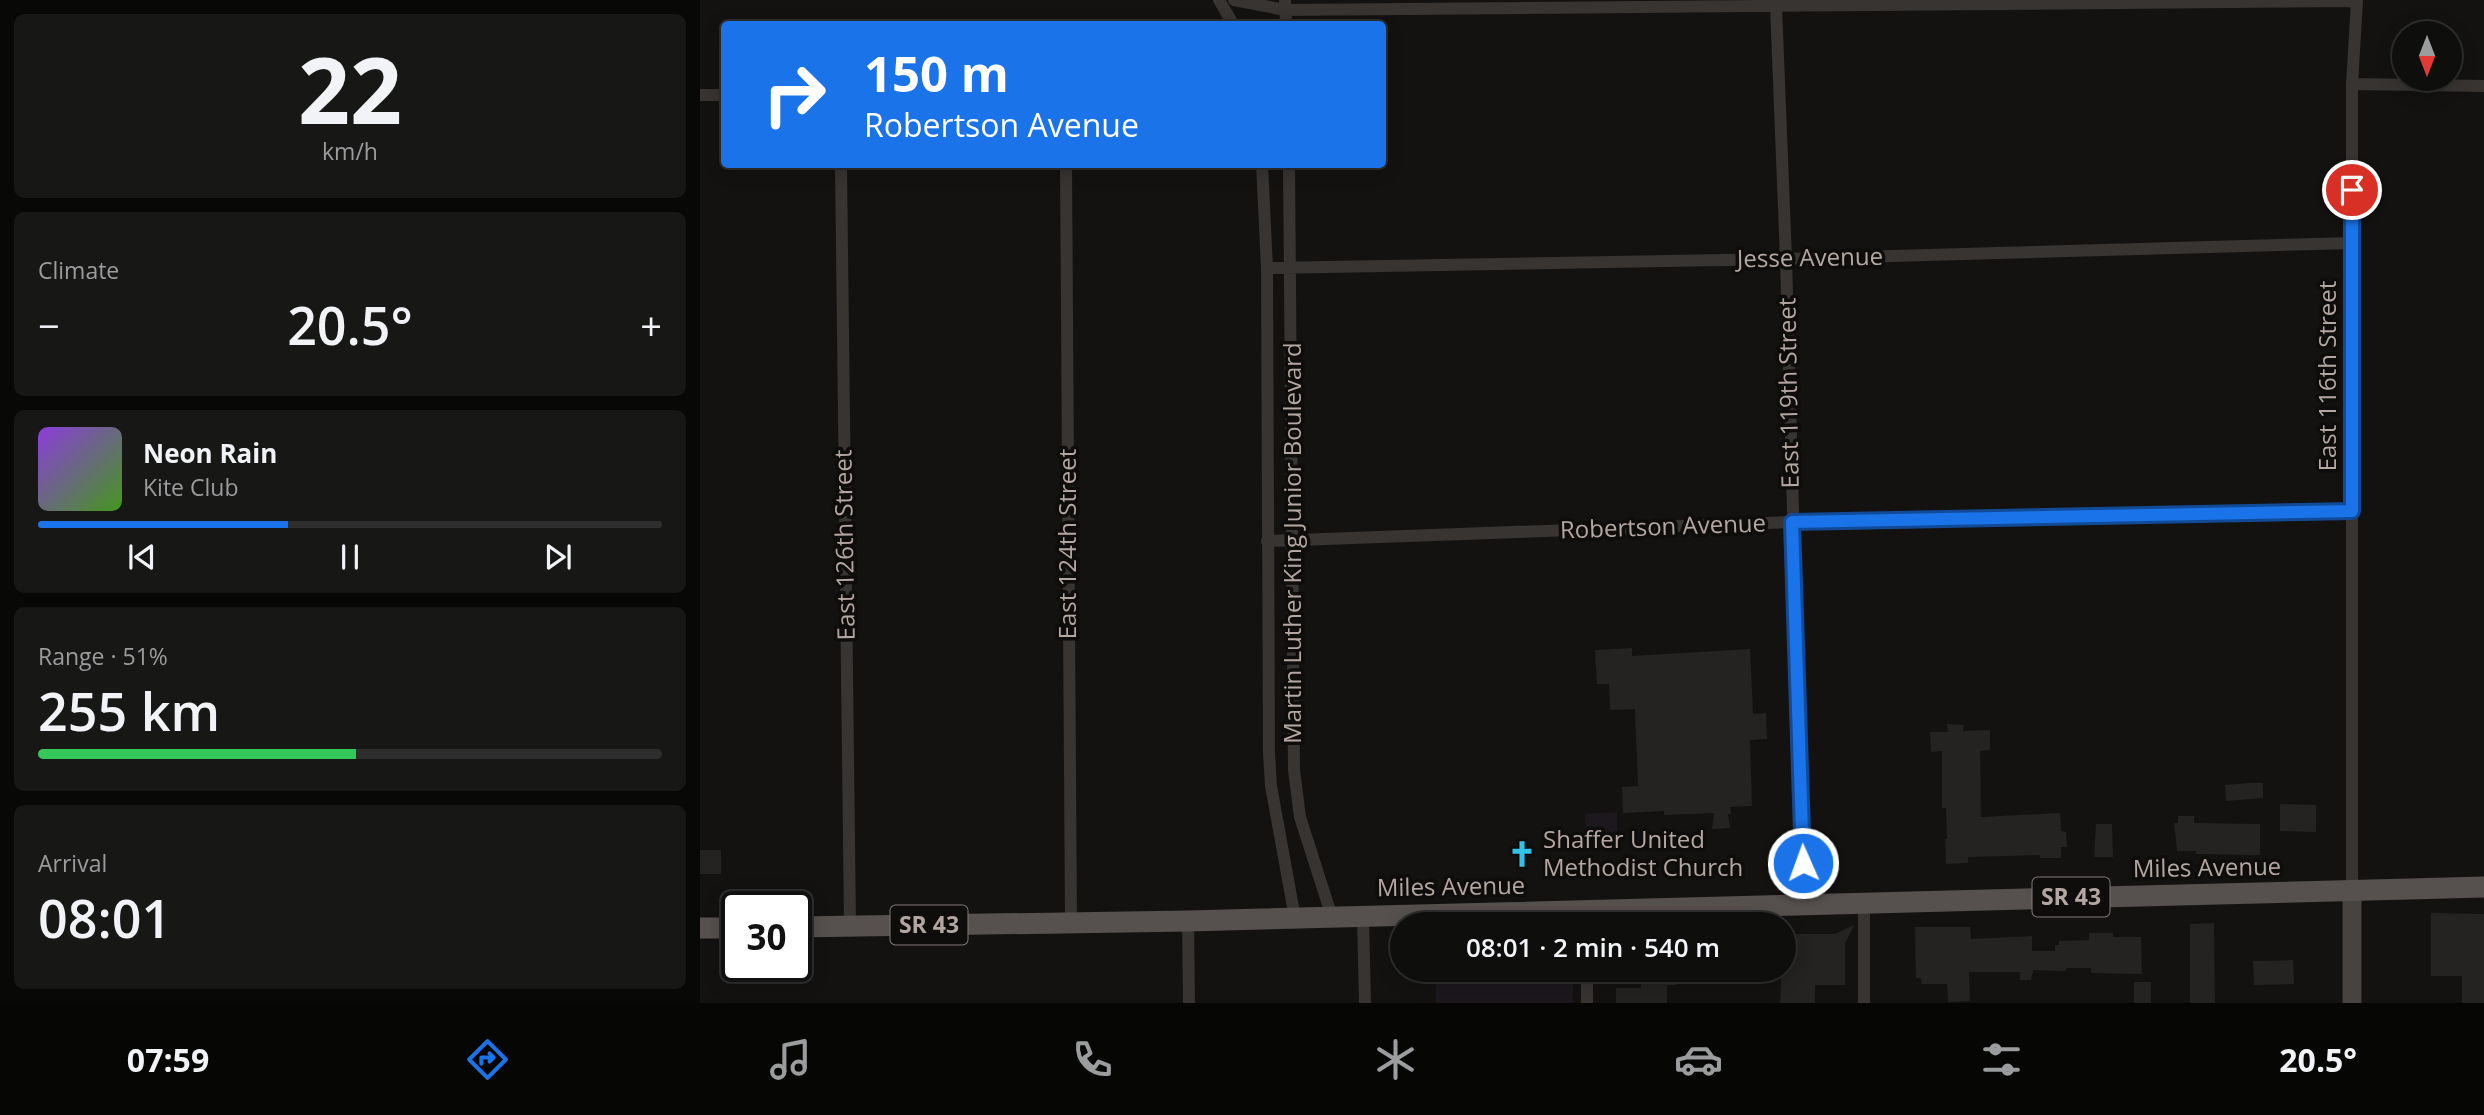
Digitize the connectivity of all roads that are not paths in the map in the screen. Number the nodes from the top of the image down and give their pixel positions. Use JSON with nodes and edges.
{"nodes":[{"id":1,"x":1219,"y":0,"type":"edge"},
{"id":2,"x":1234,"y":0,"type":"edge"},
{"id":3,"x":2357,"y":1,"type":"edge"},
{"id":4,"x":1285,"y":5,"type":"edge"},
{"id":5,"x":1776,"y":6,"type":"junction"},
{"id":6,"x":1231,"y":21,"type":"edge"},
{"id":7,"x":2352,"y":84,"type":"junction"},
{"id":8,"x":2484,"y":86,"type":"edge"},
{"id":9,"x":700,"y":95,"type":"edge"},
{"id":10,"x":721,"y":95,"type":"edge"},
{"id":11,"x":841,"y":168,"type":"edge"},
{"id":12,"x":1066,"y":168,"type":"edge"},
{"id":13,"x":1262,"y":168,"type":"edge"},
{"id":14,"x":1289,"y":168,"type":"edge"},
{"id":15,"x":2352,"y":243,"type":"junction"},
{"id":16,"x":1786,"y":259,"type":"junction"},
{"id":17,"x":1267,"y":268,"type":"junction"},
{"id":18,"x":1290,"y":268,"type":"junction"},
{"id":19,"x":2352,"y":511,"type":"junction"},
{"id":20,"x":1792,"y":522,"type":"junction"},
{"id":21,"x":1267,"y":541,"type":"junction"},
{"id":22,"x":1293,"y":541,"type":"junction"},
{"id":23,"x":2484,"y":887,"type":"edge"},
{"id":24,"x":2352,"y":892,"type":"junction"},
{"id":25,"x":1864,"y":904,"type":"junction"},
{"id":26,"x":1804,"y":906,"type":"junction"},
{"id":27,"x":1686,"y":912,"type":"edge"},
{"id":28,"x":1363,"y":916,"type":"junction"},
{"id":29,"x":1390,"y":916,"type":"edge"},
{"id":30,"x":1332,"y":917,"type":"junction"},
{"id":31,"x":1295,"y":918,"type":"junction"},
{"id":32,"x":1188,"y":921,"type":"junction"},
{"id":33,"x":1071,"y":923,"type":"junction"},
{"id":34,"x":850,"y":926,"type":"junction"},
{"id":35,"x":812,"y":927,"type":"edge"},
{"id":36,"x":721,"y":928,"type":"edge"},
{"id":37,"x":700,"y":929,"type":"edge"},
{"id":38,"x":1587,"y":982,"type":"edge"},
{"id":39,"x":1189,"y":1003,"type":"edge"},
{"id":40,"x":1365,"y":1003,"type":"edge"},
{"id":41,"x":1587,"y":1003,"type":"edge"},
{"id":42,"x":1864,"y":1003,"type":"edge"},
{"id":43,"x":2352,"y":1003,"type":"edge"}],
"edges":[{"from":1,"to":6,"type":"street"},
{"from":2,"to":4,"type":"street"},
{"from":3,"to":5,"type":"street"},
{"from":3,"to":7,"type":"street","name":"East 116th Street"},
{"from":4,"to":5,"type":"street"},
{"from":5,"to":16,"type":"street","name":"East 119th Street"},
{"from":7,"to":8,"type":"street"},
{"from":7,"to":15,"type":"street","name":"East 116th Street"},
{"from":9,"to":10,"type":"street"},
{"from":11,"to":34,"type":"street","name":"East 126th Street"},
{"from":12,"to":33,"type":"street","name":"East 124th Street"},
{"from":13,"to":17,"type":"street","name":"Martin Luther King Junior Boulevard"},
{"from":14,"to":18,"type":"street","name":"Martin Luther King Junior Boulevard"},
{"from":15,"to":16,"type":"street","name":"Jesse Avenue"},
{"from":15,"to":19,"type":"street","name":"East 116th Street"},
{"from":16,"to":18,"type":"street","name":"Jesse Avenue"},
{"from":16,"to":20,"type":"street","name":"East 119th Street"},
{"from":17,"to":18,"type":"street","name":"Jesse Avenue"},
{"from":17,"to":21,"type":"street","name":"Martin Luther King Junior Boulevard"},
{"from":18,"to":22,"type":"street","name":"Martin Luther King Junior Boulevard"},
{"from":19,"to":20,"type":"street","name":"Robertson Avenue"},
{"from":19,"to":24,"type":"street","name":"East 116th Street"},
{"from":20,"to":22,"type":"street","name":"Robertson Avenue"},
{"from":20,"to":26,"type":"street","name":"East 119th Street"},
{"from":21,"to":22,"type":"street","name":"Robertson Avenue"},
{"from":21,"to":31,"type":"street","name":"Martin Luther King Junior Boulevard"},
{"from":22,"to":30,"type":"street","name":"Martin Luther King Junior Boulevard"},
{"from":23,"to":24,"type":"main road","name":"Miles Avenue","number":"SR 43"},
{"from":24,"to":25,"type":"main road","name":"Miles Avenue","number":"SR 43"},
{"from":24,"to":43,"type":"main road","name":"East 116th Street"},
{"from":25,"to":26,"type":"main road","name":"Miles Avenue","number":"SR 43"},
{"from":25,"to":42,"type":"street"},
{"from":26,"to":27,"type":"main road","name":"Miles Avenue","number":"SR 43"},
{"from":28,"to":29,"type":"main road","name":"Miles Avenue","number":"SR 43"},
{"from":28,"to":30,"type":"main road","name":"Miles Avenue","number":"SR 43"},
{"from":28,"to":40,"type":"street"},
{"from":30,"to":31,"type":"main road","name":"Miles Avenue","number":"SR 43"},
{"from":31,"to":32,"type":"main road","name":"Miles Avenue","number":"SR 43"},
{"from":32,"to":33,"type":"main road","name":"Miles Avenue","number":"SR 43"},
{"from":32,"to":39,"type":"street"},
{"from":33,"to":34,"type":"main road","name":"Miles Avenue","number":"SR 43"},
{"from":34,"to":35,"type":"main road","name":"Miles Avenue","number":"SR 43"},
{"from":36,"to":37,"type":"main road"},
{"from":38,"to":41,"type":"street"}]}
